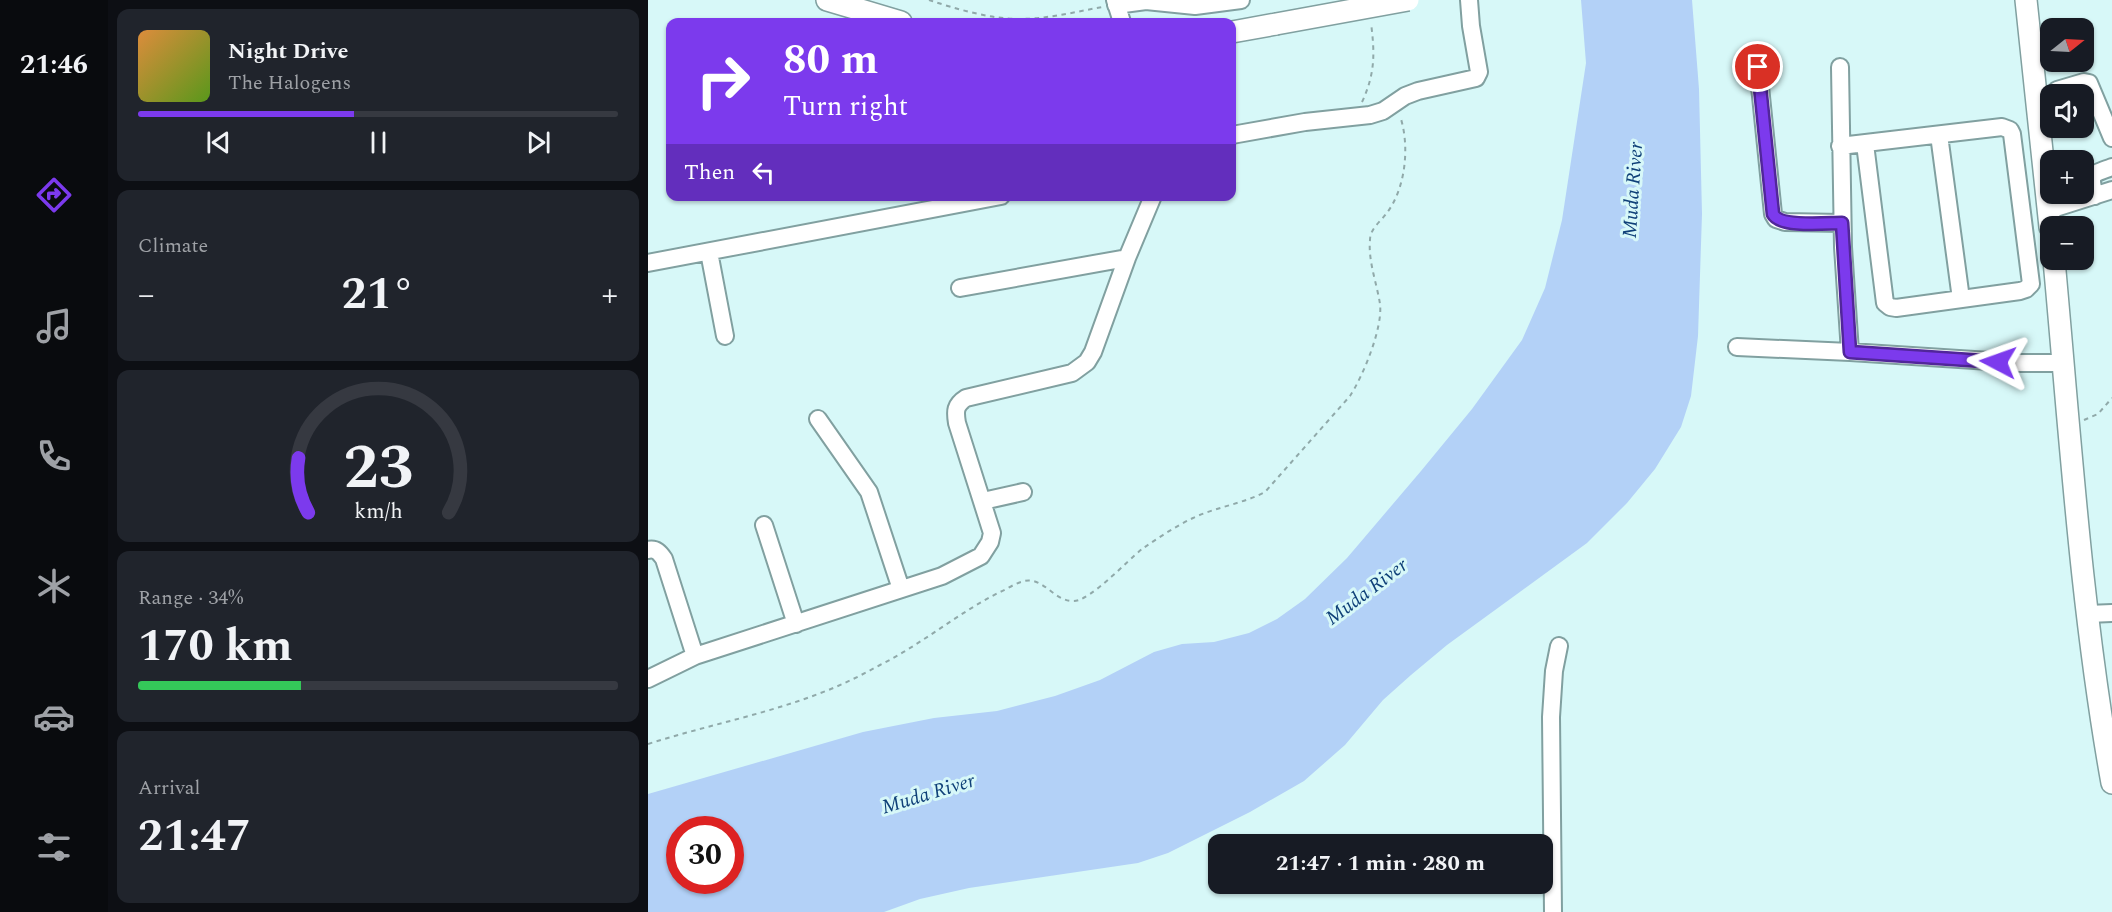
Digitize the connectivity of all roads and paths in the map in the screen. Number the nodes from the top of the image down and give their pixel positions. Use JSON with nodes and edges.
{"nodes":[{"id":1,"x":827,"y":0,"type":"edge"},
{"id":2,"x":929,"y":0,"type":"edge"},
{"id":3,"x":1241,"y":0,"type":"edge"},
{"id":4,"x":1408,"y":0,"type":"edge"},
{"id":5,"x":1469,"y":0,"type":"edge"},
{"id":6,"x":2026,"y":0,"type":"edge"},
{"id":7,"x":1116,"y":2,"type":"edge"},
{"id":8,"x":1370,"y":17,"type":"dead end"},
{"id":9,"x":888,"y":18,"type":"edge"},
{"id":10,"x":1009,"y":18,"type":"edge"},
{"id":11,"x":1026,"y":18,"type":"edge"},
{"id":12,"x":1121,"y":18,"type":"edge"},
{"id":13,"x":1236,"y":31,"type":"edge"},
{"id":14,"x":1758,"y":67,"type":"dead end"},
{"id":15,"x":1840,"y":67,"type":"dead end"},
{"id":16,"x":2094,"y":94,"type":"edge"},
{"id":17,"x":1392,"y":104,"type":"junction"},
{"id":18,"x":1352,"y":118,"type":"junction"},
{"id":19,"x":1236,"y":134,"type":"edge"},
{"id":20,"x":1939,"y":135,"type":"junction"},
{"id":21,"x":2112,"y":138,"type":"edge"},
{"id":22,"x":1865,"y":144,"type":"junction"},
{"id":23,"x":1840,"y":146,"type":"junction"},
{"id":24,"x":2112,"y":167,"type":"edge"},
{"id":25,"x":2112,"y":190,"type":"edge"},
{"id":26,"x":2095,"y":196,"type":"junction"},
{"id":27,"x":975,"y":201,"type":"edge"},
{"id":28,"x":1151,"y":201,"type":"edge"},
{"id":29,"x":2050,"y":216,"type":"edge"},
{"id":30,"x":2054,"y":216,"type":"edge"},
{"id":31,"x":1842,"y":223,"type":"junction"},
{"id":32,"x":709,"y":252,"type":"junction"},
{"id":33,"x":1127,"y":258,"type":"junction"},
{"id":34,"x":648,"y":263,"type":"edge"},
{"id":35,"x":2055,"y":270,"type":"edge"},
{"id":36,"x":960,"y":288,"type":"dead end"},
{"id":37,"x":1961,"y":299,"type":"junction"},
{"id":38,"x":725,"y":336,"type":"dead end"},
{"id":39,"x":1737,"y":347,"type":"dead end"},
{"id":40,"x":1850,"y":352,"type":"junction"},
{"id":41,"x":2064,"y":363,"type":"junction"},
{"id":42,"x":2112,"y":398,"type":"edge"},
{"id":43,"x":818,"y":419,"type":"dead end"},
{"id":44,"x":2069,"y":425,"type":"junction"},
{"id":45,"x":1023,"y":492,"type":"dead end"},
{"id":46,"x":983,"y":501,"type":"junction"},
{"id":47,"x":764,"y":525,"type":"dead end"},
{"id":48,"x":648,"y":550,"type":"edge"},
{"id":49,"x":901,"y":589,"type":"junction"},
{"id":50,"x":2112,"y":613,"type":"edge"},
{"id":51,"x":2088,"y":614,"type":"junction"},
{"id":52,"x":796,"y":624,"type":"junction"},
{"id":53,"x":1560,"y":646,"type":"dead end"},
{"id":54,"x":695,"y":656,"type":"junction"},
{"id":55,"x":648,"y":679,"type":"edge"},
{"id":56,"x":648,"y":744,"type":"edge"},
{"id":57,"x":2112,"y":783,"type":"edge"},
{"id":58,"x":1553,"y":912,"type":"edge"}],
"edges":[{"from":1,"to":9,"type":"main road"},
{"from":2,"to":10,"type":"path"},
{"from":3,"to":7,"type":"street"},
{"from":4,"to":13,"type":"main road","bridge":true},
{"from":5,"to":17,"type":"street"},
{"from":6,"to":29,"type":"main road"},
{"from":7,"to":11,"type":"path"},
{"from":7,"to":12,"type":"street"},
{"from":8,"to":18,"type":"path"},
{"from":14,"to":31,"type":"street"},
{"from":15,"to":23,"type":"street"},
{"from":16,"to":21,"type":"street"},
{"from":17,"to":18,"type":"street"},
{"from":17,"to":56,"type":"path"},
{"from":18,"to":19,"type":"street"},
{"from":20,"to":22,"type":"street"},
{"from":20,"to":37,"type":"street"},
{"from":20,"to":37,"type":"street"},
{"from":22,"to":23,"type":"street"},
{"from":22,"to":37,"type":"street"},
{"from":23,"to":31,"type":"street"},
{"from":24,"to":26,"type":"street"},
{"from":25,"to":26,"type":"street"},
{"from":26,"to":30,"type":"street"},
{"from":27,"to":32,"type":"street"},
{"from":28,"to":33,"type":"street"},
{"from":31,"to":40,"type":"street"},
{"from":32,"to":34,"type":"street"},
{"from":32,"to":38,"type":"street"},
{"from":33,"to":36,"type":"street"},
{"from":33,"to":46,"type":"street"},
{"from":35,"to":41,"type":"main road"},
{"from":39,"to":40,"type":"street"},
{"from":40,"to":41,"type":"street"},
{"from":41,"to":44,"type":"main road"},
{"from":42,"to":44,"type":"path"},
{"from":43,"to":49,"type":"street"},
{"from":44,"to":51,"type":"main road"},
{"from":45,"to":46,"type":"street"},
{"from":46,"to":49,"type":"street"},
{"from":47,"to":52,"type":"street"},
{"from":48,"to":54,"type":"street"},
{"from":49,"to":52,"type":"street"},
{"from":50,"to":51,"type":"street"},
{"from":51,"to":57,"type":"main road"},
{"from":52,"to":54,"type":"street"},
{"from":53,"to":58,"type":"street"},
{"from":54,"to":55,"type":"street"}]}
